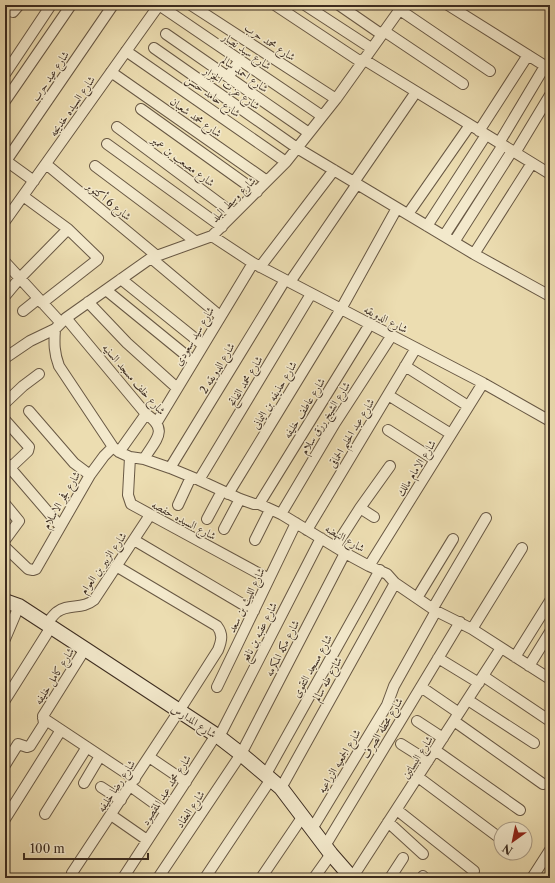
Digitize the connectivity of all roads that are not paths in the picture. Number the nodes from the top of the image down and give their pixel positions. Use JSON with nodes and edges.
{"nodes":[{"id":1,"x":19,"y":5,"type":"edge"},
{"id":2,"x":51,"y":5,"type":"edge"},
{"id":3,"x":70,"y":5,"type":"edge"},
{"id":4,"x":113,"y":5,"type":"edge"},
{"id":5,"x":159,"y":5,"type":"edge"},
{"id":6,"x":191,"y":5,"type":"edge"},
{"id":7,"x":275,"y":5,"type":"edge"},
{"id":8,"x":305,"y":5,"type":"edge"},
{"id":9,"x":338,"y":5,"type":"edge"},
{"id":10,"x":448,"y":5,"type":"edge"},
{"id":11,"x":402,"y":7,"type":"edge"},
{"id":12,"x":7,"y":10,"type":"edge"},
{"id":13,"x":382,"y":33,"type":"junction"},
{"id":14,"x":166,"y":34,"type":"dead end"},
{"id":15,"x":154,"y":48,"type":"dead end"},
{"id":16,"x":371,"y":48,"type":"junction"},
{"id":17,"x":126,"y":51,"type":"junction"},
{"id":18,"x":528,"y":55,"type":"junction"},
{"id":19,"x":240,"y":60,"type":"junction"},
{"id":20,"x":362,"y":61,"type":"junction"},
{"id":21,"x":548,"y":67,"type":"edge"},
{"id":22,"x":490,"y":71,"type":"dead end"},
{"id":23,"x":111,"y":72,"type":"junction"},
{"id":24,"x":5,"y":74,"type":"edge"},
{"id":25,"x":228,"y":77,"type":"junction"},
{"id":26,"x":463,"y":84,"type":"dead end"},
{"id":27,"x":416,"y":92,"type":"junction"},
{"id":28,"x":550,"y":95,"type":"edge"},
{"id":29,"x":336,"y":99,"type":"junction"},
{"id":30,"x":5,"y":101,"type":"edge"},
{"id":31,"x":141,"y":109,"type":"dead end"},
{"id":32,"x":322,"y":116,"type":"junction"},
{"id":33,"x":470,"y":125,"type":"junction"},
{"id":34,"x":117,"y":127,"type":"dead end"},
{"id":35,"x":309,"y":133,"type":"junction"},
{"id":36,"x":483,"y":133,"type":"junction"},
{"id":37,"x":107,"y":144,"type":"dead end"},
{"id":38,"x":501,"y":144,"type":"junction"},
{"id":39,"x":297,"y":148,"type":"junction"},
{"id":40,"x":514,"y":152,"type":"junction"},
{"id":41,"x":6,"y":161,"type":"edge"},
{"id":42,"x":286,"y":162,"type":"junction"},
{"id":43,"x":532,"y":163,"type":"junction"},
{"id":44,"x":46,"y":164,"type":"junction"},
{"id":45,"x":95,"y":166,"type":"dead end"},
{"id":46,"x":334,"y":170,"type":"junction"},
{"id":47,"x":550,"y":174,"type":"edge"},
{"id":48,"x":34,"y":181,"type":"junction"},
{"id":49,"x":267,"y":181,"type":"junction"},
{"id":50,"x":356,"y":183,"type":"junction"},
{"id":51,"x":257,"y":192,"type":"junction"},
{"id":52,"x":23,"y":196,"type":"junction"},
{"id":53,"x":397,"y":208,"type":"junction"},
{"id":54,"x":234,"y":214,"type":"junction"},
{"id":55,"x":408,"y":214,"type":"junction"},
{"id":56,"x":5,"y":221,"type":"edge"},
{"id":57,"x":222,"y":226,"type":"junction"},
{"id":58,"x":427,"y":226,"type":"junction"},
{"id":59,"x":68,"y":229,"type":"junction"},
{"id":60,"x":212,"y":236,"type":"junction"},
{"id":61,"x":444,"y":236,"type":"junction"},
{"id":62,"x":195,"y":241,"type":"junction"},
{"id":63,"x":454,"y":242,"type":"junction"},
{"id":64,"x":474,"y":254,"type":"junction"},
{"id":65,"x":154,"y":257,"type":"junction"},
{"id":66,"x":5,"y":264,"type":"edge"},
{"id":67,"x":256,"y":265,"type":"junction"},
{"id":68,"x":20,"y":278,"type":"junction"},
{"id":69,"x":121,"y":279,"type":"junction"},
{"id":70,"x":287,"y":281,"type":"junction"},
{"id":71,"x":106,"y":290,"type":"junction"},
{"id":72,"x":311,"y":294,"type":"junction"},
{"id":73,"x":5,"y":296,"type":"edge"},
{"id":74,"x":550,"y":296,"type":"edge"},
{"id":75,"x":40,"y":301,"type":"junction"},
{"id":76,"x":88,"y":302,"type":"junction"},
{"id":77,"x":341,"y":309,"type":"junction"},
{"id":78,"x":23,"y":311,"type":"dead end"},
{"id":79,"x":220,"y":316,"type":"junction"},
{"id":80,"x":61,"y":323,"type":"junction"},
{"id":81,"x":370,"y":324,"type":"junction"},
{"id":82,"x":392,"y":335,"type":"junction"},
{"id":83,"x":203,"y":345,"type":"junction"},
{"id":84,"x":416,"y":348,"type":"junction"},
{"id":85,"x":5,"y":358,"type":"edge"},
{"id":86,"x":193,"y":361,"type":"junction"},
{"id":87,"x":405,"y":366,"type":"junction"},
{"id":88,"x":40,"y":374,"type":"dead end"},
{"id":89,"x":483,"y":383,"type":"junction"},
{"id":90,"x":177,"y":388,"type":"junction"},
{"id":91,"x":388,"y":395,"type":"junction"},
{"id":92,"x":5,"y":403,"type":"edge"},
{"id":93,"x":468,"y":406,"type":"junction"},
{"id":94,"x":29,"y":411,"type":"dead end"},
{"id":95,"x":146,"y":414,"type":"junction"},
{"id":96,"x":5,"y":420,"type":"edge"},
{"id":97,"x":550,"y":421,"type":"edge"},
{"id":98,"x":157,"y":422,"type":"junction"},
{"id":99,"x":388,"y":430,"type":"dead end"},
{"id":100,"x":451,"y":434,"type":"junction"},
{"id":101,"x":116,"y":449,"type":"junction"},
{"id":102,"x":130,"y":457,"type":"junction"},
{"id":103,"x":144,"y":459,"type":"junction"},
{"id":104,"x":435,"y":460,"type":"junction"},
{"id":105,"x":8,"y":465,"type":"edge"},
{"id":106,"x":390,"y":466,"type":"dead end"},
{"id":107,"x":170,"y":468,"type":"junction"},
{"id":108,"x":90,"y":475,"type":"junction"},
{"id":109,"x":195,"y":478,"type":"junction"},
{"id":110,"x":225,"y":492,"type":"junction"},
{"id":111,"x":240,"y":499,"type":"junction"},
{"id":112,"x":5,"y":504,"type":"edge"},
{"id":113,"x":259,"y":504,"type":"junction"},
{"id":114,"x":178,"y":505,"type":"dead end"},
{"id":115,"x":360,"y":508,"type":"junction"},
{"id":116,"x":270,"y":510,"type":"junction"},
{"id":117,"x":281,"y":514,"type":"junction"},
{"id":118,"x":150,"y":515,"type":"junction"},
{"id":119,"x":374,"y":517,"type":"dead end"},
{"id":120,"x":486,"y":518,"type":"dead end"},
{"id":121,"x":207,"y":519,"type":"dead end"},
{"id":122,"x":296,"y":523,"type":"junction"},
{"id":123,"x":60,"y":526,"type":"junction"},
{"id":124,"x":224,"y":529,"type":"dead end"},
{"id":125,"x":307,"y":530,"type":"junction"},
{"id":126,"x":321,"y":538,"type":"junction"},
{"id":127,"x":453,"y":539,"type":"dead end"},
{"id":128,"x":5,"y":540,"type":"edge"},
{"id":129,"x":134,"y":540,"type":"junction"},
{"id":130,"x":255,"y":540,"type":"dead end"},
{"id":131,"x":5,"y":547,"type":"edge"},
{"id":132,"x":522,"y":548,"type":"dead end"},
{"id":133,"x":340,"y":550,"type":"junction"},
{"id":134,"x":116,"y":566,"type":"junction"},
{"id":135,"x":369,"y":566,"type":"junction"},
{"id":136,"x":380,"y":570,"type":"junction"},
{"id":137,"x":270,"y":578,"type":"junction"},
{"id":138,"x":395,"y":583,"type":"junction"},
{"id":139,"x":417,"y":598,"type":"junction"},
{"id":140,"x":5,"y":601,"type":"edge"},
{"id":141,"x":550,"y":601,"type":"edge"},
{"id":142,"x":19,"y":606,"type":"junction"},
{"id":143,"x":434,"y":609,"type":"junction"},
{"id":144,"x":254,"y":611,"type":"junction"},
{"id":145,"x":460,"y":622,"type":"junction"},
{"id":146,"x":49,"y":625,"type":"junction"},
{"id":147,"x":472,"y":628,"type":"junction"},
{"id":148,"x":550,"y":632,"type":"edge"},
{"id":149,"x":5,"y":640,"type":"edge"},
{"id":150,"x":501,"y":648,"type":"junction"},
{"id":151,"x":85,"y":649,"type":"junction"},
{"id":152,"x":515,"y":657,"type":"junction"},
{"id":153,"x":438,"y":658,"type":"junction"},
{"id":154,"x":529,"y":666,"type":"junction"},
{"id":155,"x":481,"y":679,"type":"junction"},
{"id":156,"x":550,"y":680,"type":"edge"},
{"id":157,"x":217,"y":687,"type":"dead end"},
{"id":158,"x":421,"y":687,"type":"junction"},
{"id":159,"x":5,"y":700,"type":"edge"},
{"id":160,"x":468,"y":700,"type":"junction"},
{"id":161,"x":179,"y":711,"type":"junction"},
{"id":162,"x":460,"y":713,"type":"junction"},
{"id":163,"x":43,"y":718,"type":"junction"},
{"id":164,"x":416,"y":720,"type":"dead end"},
{"id":165,"x":550,"y":721,"type":"edge"},
{"id":166,"x":454,"y":722,"type":"junction"},
{"id":167,"x":61,"y":730,"type":"junction"},
{"id":168,"x":218,"y":736,"type":"junction"},
{"id":169,"x":443,"y":738,"type":"junction"},
{"id":170,"x":534,"y":743,"type":"dead end"},
{"id":171,"x":402,"y":744,"type":"dead end"},
{"id":172,"x":86,"y":747,"type":"junction"},
{"id":173,"x":435,"y":750,"type":"junction"},
{"id":174,"x":241,"y":754,"type":"junction"},
{"id":175,"x":100,"y":756,"type":"junction"},
{"id":176,"x":149,"y":757,"type":"junction"},
{"id":177,"x":428,"y":761,"type":"junction"},
{"id":178,"x":5,"y":765,"type":"edge"},
{"id":179,"x":418,"y":777,"type":"junction"},
{"id":180,"x":273,"y":780,"type":"junction"},
{"id":181,"x":186,"y":782,"type":"junction"},
{"id":182,"x":84,"y":783,"type":"dead end"},
{"id":183,"x":132,"y":783,"type":"junction"},
{"id":184,"x":543,"y":784,"type":"dead end"},
{"id":185,"x":101,"y":786,"type":"dead end"},
{"id":186,"x":121,"y":800,"type":"junction"},
{"id":187,"x":397,"y":810,"type":"junction"},
{"id":188,"x":520,"y":810,"type":"dead end"},
{"id":189,"x":166,"y":812,"type":"junction"},
{"id":190,"x":45,"y":814,"type":"dead end"},
{"id":191,"x":111,"y":815,"type":"junction"},
{"id":192,"x":302,"y":816,"type":"junction"},
{"id":193,"x":5,"y":818,"type":"edge"},
{"id":194,"x":388,"y":822,"type":"junction"},
{"id":195,"x":312,"y":829,"type":"junction"},
{"id":196,"x":493,"y":833,"type":"edge"},
{"id":197,"x":148,"y":840,"type":"junction"},
{"id":198,"x":328,"y":850,"type":"junction"},
{"id":199,"x":550,"y":850,"type":"edge"},
{"id":200,"x":424,"y":854,"type":"dead end"},
{"id":201,"x":403,"y":858,"type":"dead end"},
{"id":202,"x":474,"y":871,"type":"dead end"},
{"id":203,"x":72,"y":873,"type":"dead end"},
{"id":204,"x":123,"y":878,"type":"edge"},
{"id":205,"x":158,"y":878,"type":"edge"},
{"id":206,"x":205,"y":878,"type":"edge"},
{"id":207,"x":261,"y":878,"type":"edge"},
{"id":208,"x":314,"y":878,"type":"edge"},
{"id":209,"x":352,"y":878,"type":"edge"},
{"id":210,"x":390,"y":878,"type":"edge"},
{"id":211,"x":532,"y":878,"type":"edge"}],
"edges":[{"from":1,"to":12,"type":"street"},
{"from":2,"to":24,"type":"street"},
{"from":3,"to":30,"type":"street"},
{"from":4,"to":41,"type":"street","name":"شارع عيد حرب"},
{"from":5,"to":17,"type":"street","name":"شارع السيده خديجه"},
{"from":5,"to":19,"type":"street","name":"شارع سيد نصار"},
{"from":6,"to":29,"type":"street","name":"شارع محمد حرب"},
{"from":7,"to":20,"type":"street"},
{"from":8,"to":16,"type":"street"},
{"from":9,"to":13,"type":"street"},
{"from":10,"to":18,"type":"street"},
{"from":11,"to":13,"type":"street","name":"شارع وسط البلد"},
{"from":11,"to":22,"type":"street"},
{"from":13,"to":16,"type":"street","name":"شارع وسط البلد"},
{"from":13,"to":26,"type":"street"},
{"from":14,"to":25,"type":"street","name":"شارع احمد سالم"},
{"from":15,"to":39,"type":"street","name":"شارع عزت الجزار"},
{"from":16,"to":20,"type":"street","name":"شارع وسط البلد"},
{"from":17,"to":23,"type":"street","name":"شارع السيده خديجه"},
{"from":17,"to":42,"type":"street","name":"شارع حامد حسن"},
{"from":18,"to":21,"type":"street"},
{"from":18,"to":36,"type":"street"},
{"from":19,"to":25,"type":"street"},
{"from":19,"to":32,"type":"street","name":"شارع سيد نصار"},
{"from":20,"to":27,"type":"street"},
{"from":20,"to":29,"type":"street","name":"شارع وسط البلد"},
{"from":21,"to":38,"type":"street"},
{"from":23,"to":44,"type":"street","name":"شارع السيده خديجه"},
{"from":23,"to":49,"type":"street","name":"شارع محمد شعبان"},
{"from":25,"to":35,"type":"street","name":"شارع احمد سالم"},
{"from":27,"to":33,"type":"street"},
{"from":27,"to":50,"type":"street","name":"شارع الدويقه 2"},
{"from":28,"to":40,"type":"street"},
{"from":29,"to":32,"type":"street","name":"شارع وسط البلد"},
{"from":31,"to":51,"type":"street"},
{"from":32,"to":35,"type":"street","name":"شارع وسط البلد"},
{"from":33,"to":36,"type":"street"},
{"from":33,"to":55,"type":"street"},
{"from":34,"to":54,"type":"street","name":"شارع مصعب بن عمير"},
{"from":35,"to":39,"type":"street","name":"شارع وسط البلد"},
{"from":36,"to":38,"type":"street"},
{"from":36,"to":58,"type":"street"},
{"from":37,"to":57,"type":"street"},
{"from":38,"to":40,"type":"street"},
{"from":38,"to":61,"type":"street"},
{"from":39,"to":42,"type":"street","name":"شارع وسط البلد"},
{"from":39,"to":46,"type":"street","name":"شارع عزت الجزار"},
{"from":40,"to":43,"type":"street"},
{"from":40,"to":63,"type":"street"},
{"from":41,"to":48,"type":"street"},
{"from":42,"to":49,"type":"street","name":"شارع وسط البلد"},
{"from":43,"to":47,"type":"street"},
{"from":43,"to":64,"type":"street"},
{"from":44,"to":48,"type":"street","name":"شارع السيده خديجه"},
{"from":44,"to":65,"type":"street","name":"شارع 6 أكتوبر"},
{"from":45,"to":62,"type":"street"},
{"from":46,"to":50,"type":"street","name":"شارع عزت الجزار"},
{"from":46,"to":67,"type":"street","name":"شارع سيد سعودى"},
{"from":48,"to":52,"type":"street","name":"شارع السيده خديجه"},
{"from":49,"to":51,"type":"street","name":"شارع وسط البلد"},
{"from":50,"to":53,"type":"street","name":"شارع عزت الجزار"},
{"from":50,"to":70,"type":"street","name":"شارع الدويقه 2"},
{"from":51,"to":54,"type":"street","name":"شارع وسط البلد"},
{"from":52,"to":56,"type":"street","name":"شارع السيده خديجه"},
{"from":52,"to":59,"type":"street"},
{"from":53,"to":55,"type":"street","name":"شارع عزت الجزار"},
{"from":53,"to":77,"type":"street","name":"شارع حذيفه بن اليمانى"},
{"from":54,"to":57,"type":"street","name":"شارع وسط البلد"},
{"from":55,"to":58,"type":"street","name":"شارع عزت الجزار"},
{"from":57,"to":60,"type":"street","name":"شارع وسط البلد"},
{"from":58,"to":61,"type":"street","name":"شارع عزت الجزار"},
{"from":59,"to":68,"type":"street"},
{"from":59,"to":75,"type":"street"},
{"from":60,"to":62,"type":"street","name":"شارع وسط البلد"},
{"from":60,"to":67,"type":"street","name":"شارع الدويقه"},
{"from":61,"to":63,"type":"street","name":"شارع عزت الجزار"},
{"from":62,"to":65,"type":"street","name":"شارع وسط البلد"},
{"from":63,"to":64,"type":"street","name":"شارع عزت الجزار"},
{"from":64,"to":74,"type":"street","name":"شارع عزت الجزار"},
{"from":65,"to":69,"type":"street","name":"شارع وسط البلد"},
{"from":65,"to":79,"type":"street","name":"شارع 6 أكتوبر"},
{"from":66,"to":68,"type":"street","name":"شارع خلف مسجد السنيه"},
{"from":67,"to":70,"type":"street","name":"شارع الدويقه"},
{"from":67,"to":79,"type":"street","name":"شارع سيد سعودى"},
{"from":68,"to":73,"type":"street"},
{"from":68,"to":75,"type":"street","name":"شارع خلف مسجد السنيه"},
{"from":69,"to":71,"type":"street","name":"شارع وسط البلد"},
{"from":69,"to":83,"type":"street"},
{"from":70,"to":72,"type":"street","name":"شارع الدويقه"},
{"from":70,"to":107,"type":"street","name":"شارع الدويقه 2"},
{"from":71,"to":76,"type":"street","name":"شارع وسط البلد"},
{"from":71,"to":86,"type":"street"},
{"from":72,"to":77,"type":"street","name":"شارع الدويقه"},
{"from":72,"to":109,"type":"street","name":"شارع محمد الفاتح"},
{"from":75,"to":78,"type":"street"},
{"from":75,"to":80,"type":"street","name":"شارع خلف مسجد السنيه"},
{"from":76,"to":80,"type":"street","name":"شارع وسط البلد"},
{"from":76,"to":90,"type":"street"},
{"from":77,"to":81,"type":"street","name":"شارع الدويقه"},
{"from":77,"to":110,"type":"street","name":"شارع حذيفه بن اليمانى"},
{"from":79,"to":83,"type":"street","name":"شارع سيد سعودى"},
{"from":80,"to":85,"type":"street","name":"شارع وسط البلد"},
{"from":80,"to":95,"type":"street","name":"شارع خلف مسجد السنيه"},
{"from":80,"to":101,"type":"street"},
{"from":81,"to":82,"type":"street","name":"شارع الدويقه"},
{"from":81,"to":113,"type":"street","name":"شارع عاطف خليفه"},
{"from":82,"to":84,"type":"street","name":"شارع الدويقه"},
{"from":82,"to":117,"type":"street","name":"شارع الشيخ رزق سلام"},
{"from":83,"to":86,"type":"street","name":"شارع سيد سعودى"},
{"from":84,"to":87,"type":"street","name":"شارع عبد الحليم الحماقى"},
{"from":84,"to":89,"type":"street","name":"شارع الدويقه"},
{"from":86,"to":90,"type":"street","name":"شارع سيد سعودى"},
{"from":87,"to":91,"type":"street","name":"شارع عبد الحليم الحماقى"},
{"from":87,"to":93,"type":"street"},
{"from":88,"to":92,"type":"street"},
{"from":89,"to":93,"type":"street","name":"شارع الامام مالك"},
{"from":89,"to":97,"type":"street","name":"شارع الدويقه"},
{"from":90,"to":98,"type":"street","name":"شارع سيد سعودى"},
{"from":91,"to":100,"type":"street"},
{"from":91,"to":125,"type":"street","name":"شارع عبد الحليم الحماقى"},
{"from":93,"to":100,"type":"street","name":"شارع الامام مالك"},
{"from":94,"to":108,"type":"street"},
{"from":95,"to":98,"type":"street","name":"شارع خلف مسجد السنيه"},
{"from":95,"to":101,"type":"street","name":"شارع فجر الاسلام"},
{"from":96,"to":105,"type":"street"},
{"from":98,"to":103,"type":"street","name":"شارع خلف مسجد السنيه"},
{"from":99,"to":104,"type":"street"},
{"from":100,"to":104,"type":"street","name":"شارع الامام مالك"},
{"from":101,"to":102,"type":"street","name":"شارع النهضه"},
{"from":101,"to":108,"type":"street","name":"شارع فجر الاسلام"},
{"from":102,"to":103,"type":"street","name":"شارع النهضه"},
{"from":102,"to":118,"type":"street","name":"شارع السيده حفصه"},
{"from":103,"to":107,"type":"street","name":"شارع النهضه"},
{"from":104,"to":135,"type":"street","name":"شارع الامام مالك"},
{"from":105,"to":123,"type":"street"},
{"from":106,"to":115,"type":"street","name":"شارع مكه المكرمه"},
{"from":107,"to":109,"type":"street","name":"شارع النهضه"},
{"from":108,"to":123,"type":"street","name":"شارع فجر الاسلام"},
{"from":109,"to":110,"type":"street","name":"شارع النهضه"},
{"from":109,"to":114,"type":"street","name":"شارع محمد الفاتح"},
{"from":110,"to":111,"type":"street","name":"شارع النهضه"},
{"from":110,"to":121,"type":"street","name":"شارع حذيفه بن اليمانى"},
{"from":111,"to":113,"type":"street","name":"شارع النهضه"},
{"from":111,"to":124,"type":"street"},
{"from":112,"to":128,"type":"street"},
{"from":113,"to":116,"type":"street","name":"شارع النهضه"},
{"from":115,"to":119,"type":"street"},
{"from":115,"to":133,"type":"street","name":"شارع مكه المكرمه"},
{"from":116,"to":117,"type":"street","name":"شارع النهضه"},
{"from":116,"to":130,"type":"street"},
{"from":117,"to":122,"type":"street","name":"شارع النهضه"},
{"from":118,"to":129,"type":"street","name":"شارع الزبير بن العوام"},
{"from":118,"to":137,"type":"street","name":"شارع السيده حفصه"},
{"from":120,"to":143,"type":"street","name":"شارع الجمعيه الزراعيه"},
{"from":122,"to":125,"type":"street","name":"شارع النهضه"},
{"from":122,"to":137,"type":"street","name":"شارع الليث بن سعد"},
{"from":123,"to":131,"type":"street","name":"شارع فجر الاسلام"},
{"from":125,"to":126,"type":"street","name":"شارع النهضه"},
{"from":126,"to":133,"type":"street","name":"شارع النهضه"},
{"from":126,"to":168,"type":"street","name":"شارع عقبه بن نافع"},
{"from":127,"to":139,"type":"street"},
{"from":129,"to":134,"type":"street","name":"شارع الزبير بن العوام"},
{"from":129,"to":144,"type":"street"},
{"from":132,"to":147,"type":"street"},
{"from":133,"to":135,"type":"street","name":"شارع النهضه"},
{"from":133,"to":174,"type":"street","name":"شارع مكه المكرمه"},
{"from":134,"to":146,"type":"street","name":"شارع الزبير بن العوام"},
{"from":134,"to":161,"type":"street","name":"شارع رضا خليفه"},
{"from":135,"to":136,"type":"street","name":"شارع النهضه"},
{"from":136,"to":138,"type":"street","name":"شارع النهضه"},
{"from":136,"to":180,"type":"street","name":"شارع مسجد التقوى"},
{"from":137,"to":144,"type":"street","name":"شارع الليث بن سعد"},
{"from":138,"to":139,"type":"street","name":"شارع النهضه"},
{"from":138,"to":180,"type":"street","name":"شارع طه سالم"},
{"from":139,"to":143,"type":"street","name":"شارع النهضه"},
{"from":140,"to":142,"type":"street","name":"شارع المدارس"},
{"from":141,"to":152,"type":"street"},
{"from":142,"to":146,"type":"street","name":"شارع المدارس"},
{"from":142,"to":149,"type":"street"},
{"from":143,"to":145,"type":"street","name":"شارع النهضه"},
{"from":143,"to":195,"type":"street","name":"شارع الجمعيه الزراعيه"},
{"from":144,"to":157,"type":"street","name":"شارع الليث بن سعد"},
{"from":145,"to":147,"type":"street","name":"شارع النهضه"},
{"from":145,"to":153,"type":"street","name":"شارع محطه الصرف"},
{"from":146,"to":151,"type":"street","name":"شارع المدارس"},
{"from":146,"to":159,"type":"street","name":"شارع الزبير بن العوام"},
{"from":147,"to":150,"type":"street","name":"شارع النهضه"},
{"from":148,"to":154,"type":"street"},
{"from":150,"to":152,"type":"street","name":"شارع النهضه"},
{"from":150,"to":155,"type":"street","name":"شارع البساتين"},
{"from":151,"to":161,"type":"street","name":"شارع المدارس"},
{"from":151,"to":163,"type":"street","name":"شارع كامل خليفه"},
{"from":152,"to":154,"type":"street","name":"شارع النهضه"},
{"from":153,"to":155,"type":"street"},
{"from":153,"to":158,"type":"street","name":"شارع محطه الصرف"},
{"from":154,"to":156,"type":"street","name":"شارع النهضه"},
{"from":155,"to":160,"type":"street","name":"شارع البساتين"},
{"from":155,"to":165,"type":"street"},
{"from":158,"to":162,"type":"street"},
{"from":158,"to":198,"type":"street","name":"شارع محطه الصرف"},
{"from":160,"to":162,"type":"street","name":"شارع البساتين"},
{"from":160,"to":170,"type":"street"},
{"from":161,"to":168,"type":"street","name":"شارع المدارس"},
{"from":161,"to":176,"type":"street","name":"شارع رضا خليفه"},
{"from":162,"to":166,"type":"street","name":"شارع البساتين"},
{"from":163,"to":167,"type":"street"},
{"from":163,"to":178,"type":"street","name":"شارع كامل خليفه"},
{"from":164,"to":169,"type":"street"},
{"from":166,"to":169,"type":"street","name":"شارع البساتين"},
{"from":166,"to":184,"type":"street"},
{"from":167,"to":172,"type":"street"},
{"from":167,"to":193,"type":"street"},
{"from":168,"to":174,"type":"street","name":"شارع المدارس"},
{"from":168,"to":181,"type":"street","name":"شارع محمد عبد المقصود"},
{"from":169,"to":173,"type":"street","name":"شارع البساتين"},
{"from":171,"to":177,"type":"street"},
{"from":172,"to":175,"type":"street"},
{"from":172,"to":190,"type":"street"},
{"from":173,"to":177,"type":"street","name":"شارع البساتين"},
{"from":173,"to":188,"type":"street"},
{"from":174,"to":180,"type":"street","name":"شارع المدارس"},
{"from":174,"to":205,"type":"street","name":"شارع العقاد"},
{"from":175,"to":182,"type":"street"},
{"from":175,"to":183,"type":"street"},
{"from":176,"to":181,"type":"street"},
{"from":176,"to":183,"type":"street","name":"شارع رضا خليفه"},
{"from":177,"to":179,"type":"street","name":"شارع البساتين"},
{"from":179,"to":187,"type":"street","name":"شارع البساتين"},
{"from":179,"to":196,"type":"street"},
{"from":180,"to":192,"type":"street","name":"شارع المدارس"},
{"from":180,"to":206,"type":"street"},
{"from":181,"to":189,"type":"street","name":"شارع محمد عبد المقصود"},
{"from":183,"to":186,"type":"street","name":"شارع رضا خليفه"},
{"from":183,"to":189,"type":"street"},
{"from":185,"to":186,"type":"street"},
{"from":186,"to":191,"type":"street","name":"شارع رضا خليفه"},
{"from":187,"to":194,"type":"street","name":"شارع البساتين"},
{"from":187,"to":202,"type":"street"},
{"from":189,"to":197,"type":"street","name":"شارع محمد عبد المقصود"},
{"from":191,"to":197,"type":"street"},
{"from":191,"to":203,"type":"street","name":"شارع رضا خليفه"},
{"from":192,"to":195,"type":"street","name":"شارع المدارس"},
{"from":192,"to":207,"type":"street"},
{"from":194,"to":200,"type":"street"},
{"from":194,"to":209,"type":"street","name":"شارع البساتين"},
{"from":195,"to":198,"type":"street","name":"شارع المدارس"},
{"from":197,"to":204,"type":"street","name":"شارع محمد عبد المقصود"},
{"from":198,"to":208,"type":"street","name":"شارع محطه الصرف"},
{"from":198,"to":209,"type":"street","name":"شارع المدارس"},
{"from":199,"to":211,"type":"street"},
{"from":201,"to":210,"type":"street"}]}
